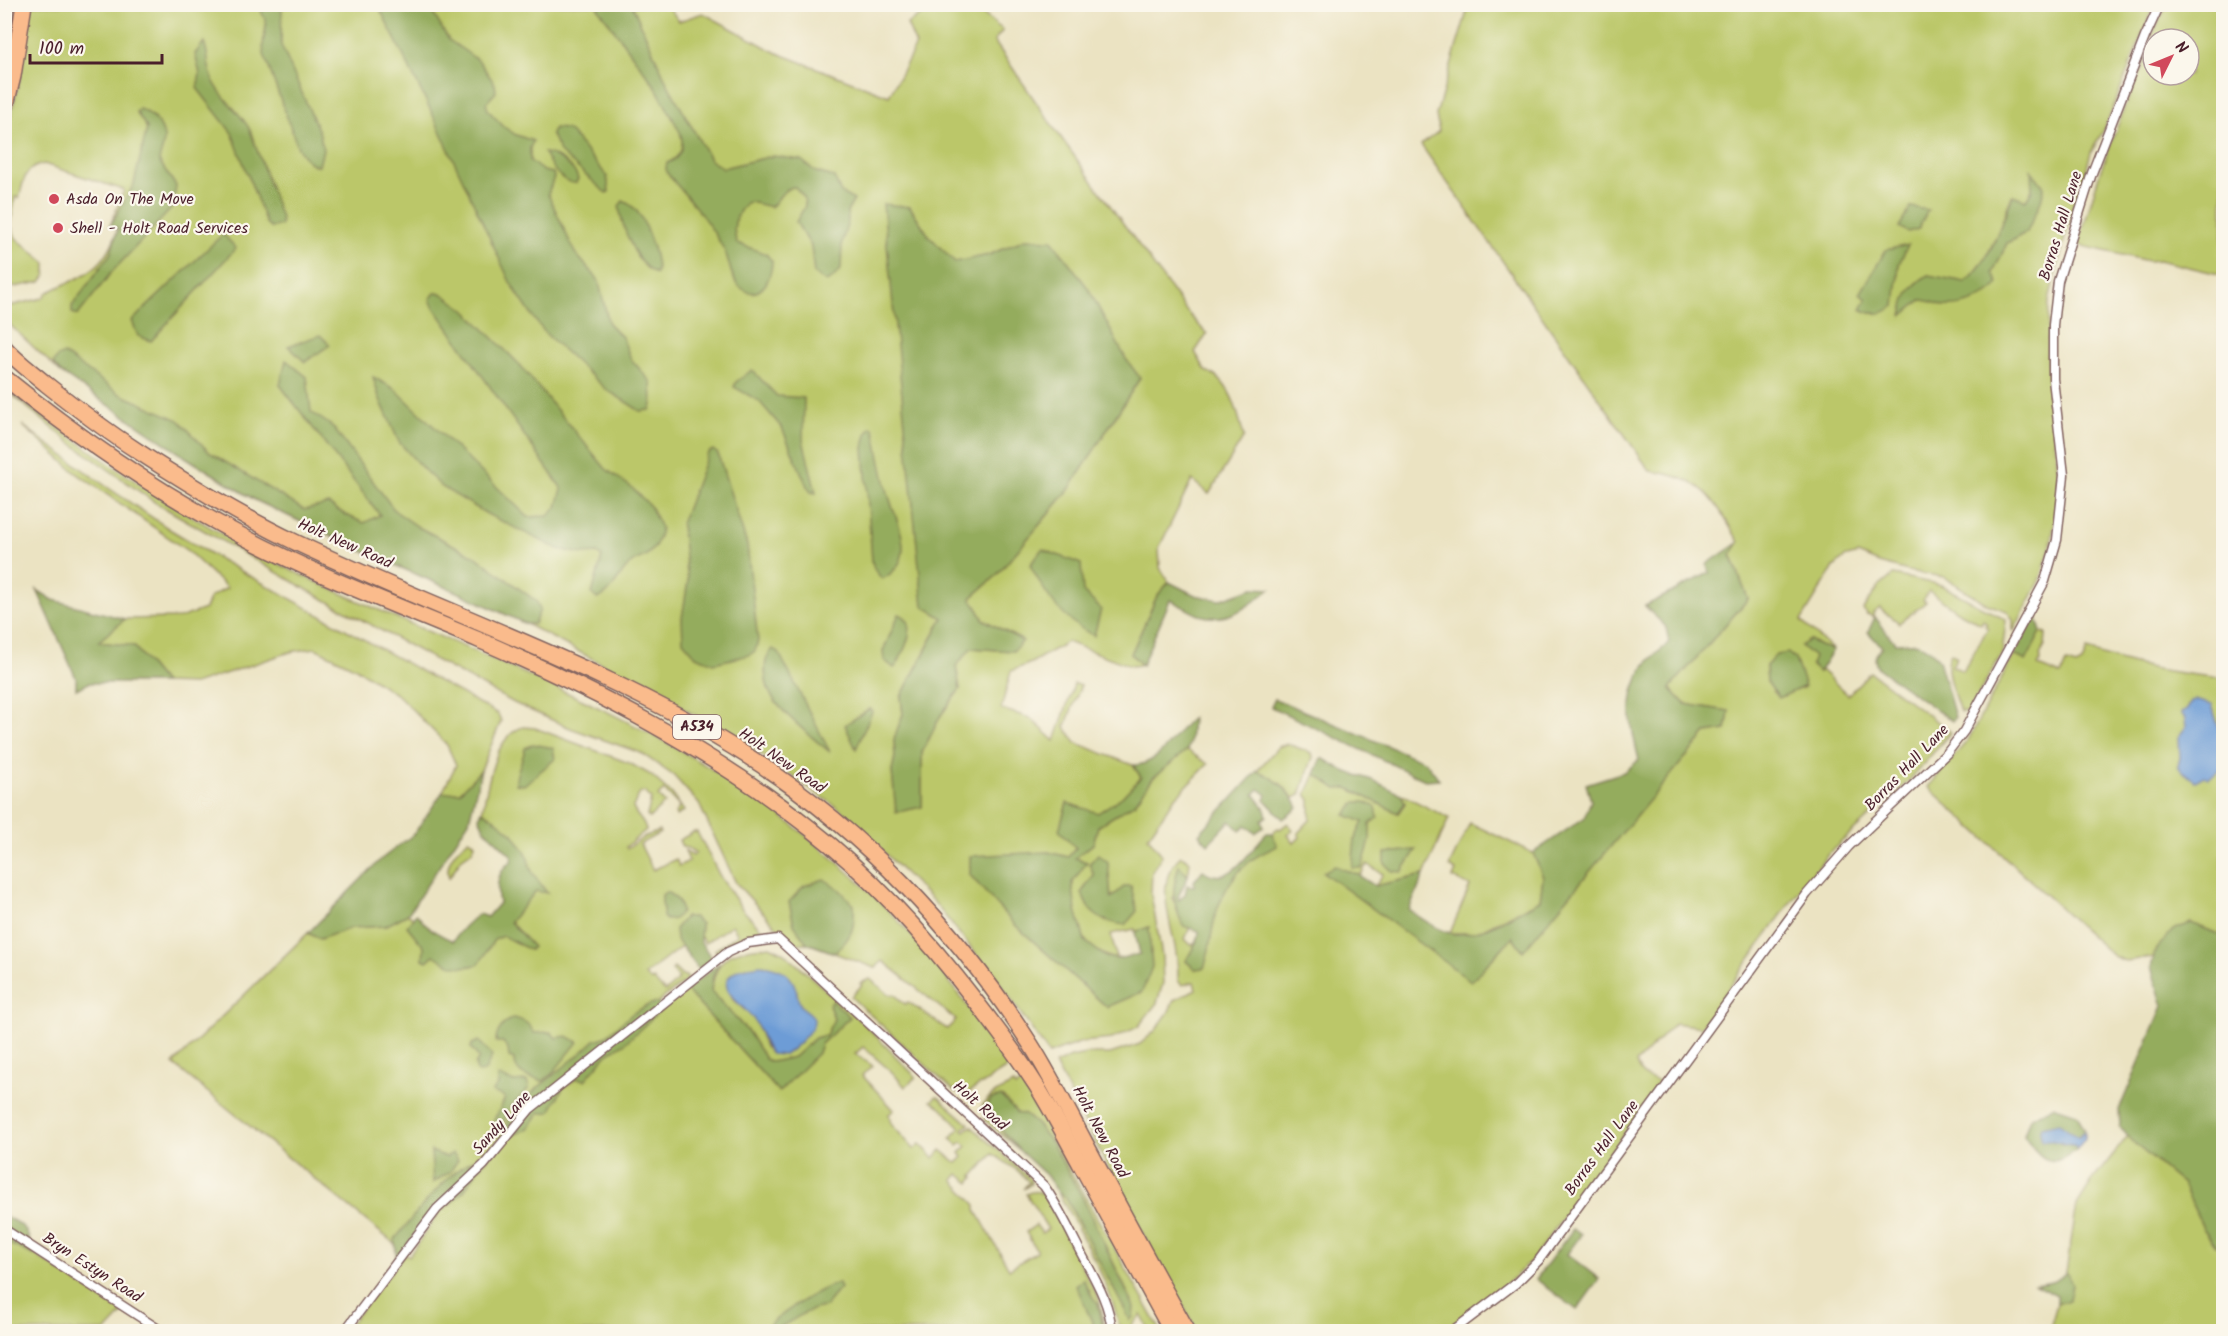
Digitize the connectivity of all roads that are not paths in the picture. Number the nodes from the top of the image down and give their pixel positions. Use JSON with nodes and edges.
{"nodes":[{"id":1,"x":6,"y":4,"type":"edge"},
{"id":2,"x":24,"y":4,"type":"edge"},
{"id":3,"x":2160,"y":4,"type":"edge"},
{"id":4,"x":4,"y":20,"type":"edge"},
{"id":5,"x":4,"y":113,"type":"edge"},
{"id":6,"x":4,"y":347,"type":"edge"},
{"id":7,"x":4,"y":377,"type":"edge"},
{"id":8,"x":778,"y":939,"type":"joint"},
{"id":9,"x":4,"y":1229,"type":"edge"},
{"id":10,"x":163,"y":1332,"type":"edge"},
{"id":11,"x":344,"y":1332,"type":"edge"},
{"id":12,"x":1112,"y":1332,"type":"edge"},
{"id":13,"x":1172,"y":1332,"type":"edge"},
{"id":14,"x":1188,"y":1332,"type":"edge"},
{"id":15,"x":1451,"y":1332,"type":"edge"}],
"edges":[{"from":1,"to":4,"type":"highway"},
{"from":2,"to":5,"type":"highway"},
{"from":3,"to":15,"type":"street","name":"Borras Hall Lane"},
{"from":6,"to":14,"type":"highway","name":"Holt New Road","number":"A534"},
{"from":7,"to":13,"type":"highway","name":"Holt New Road","number":"A534"},
{"from":8,"to":11,"type":"street","name":"Sandy Lane"},
{"from":8,"to":12,"type":"street","name":"Holt Road"},
{"from":9,"to":10,"type":"street","name":"Bryn Estyn Road"}]}
